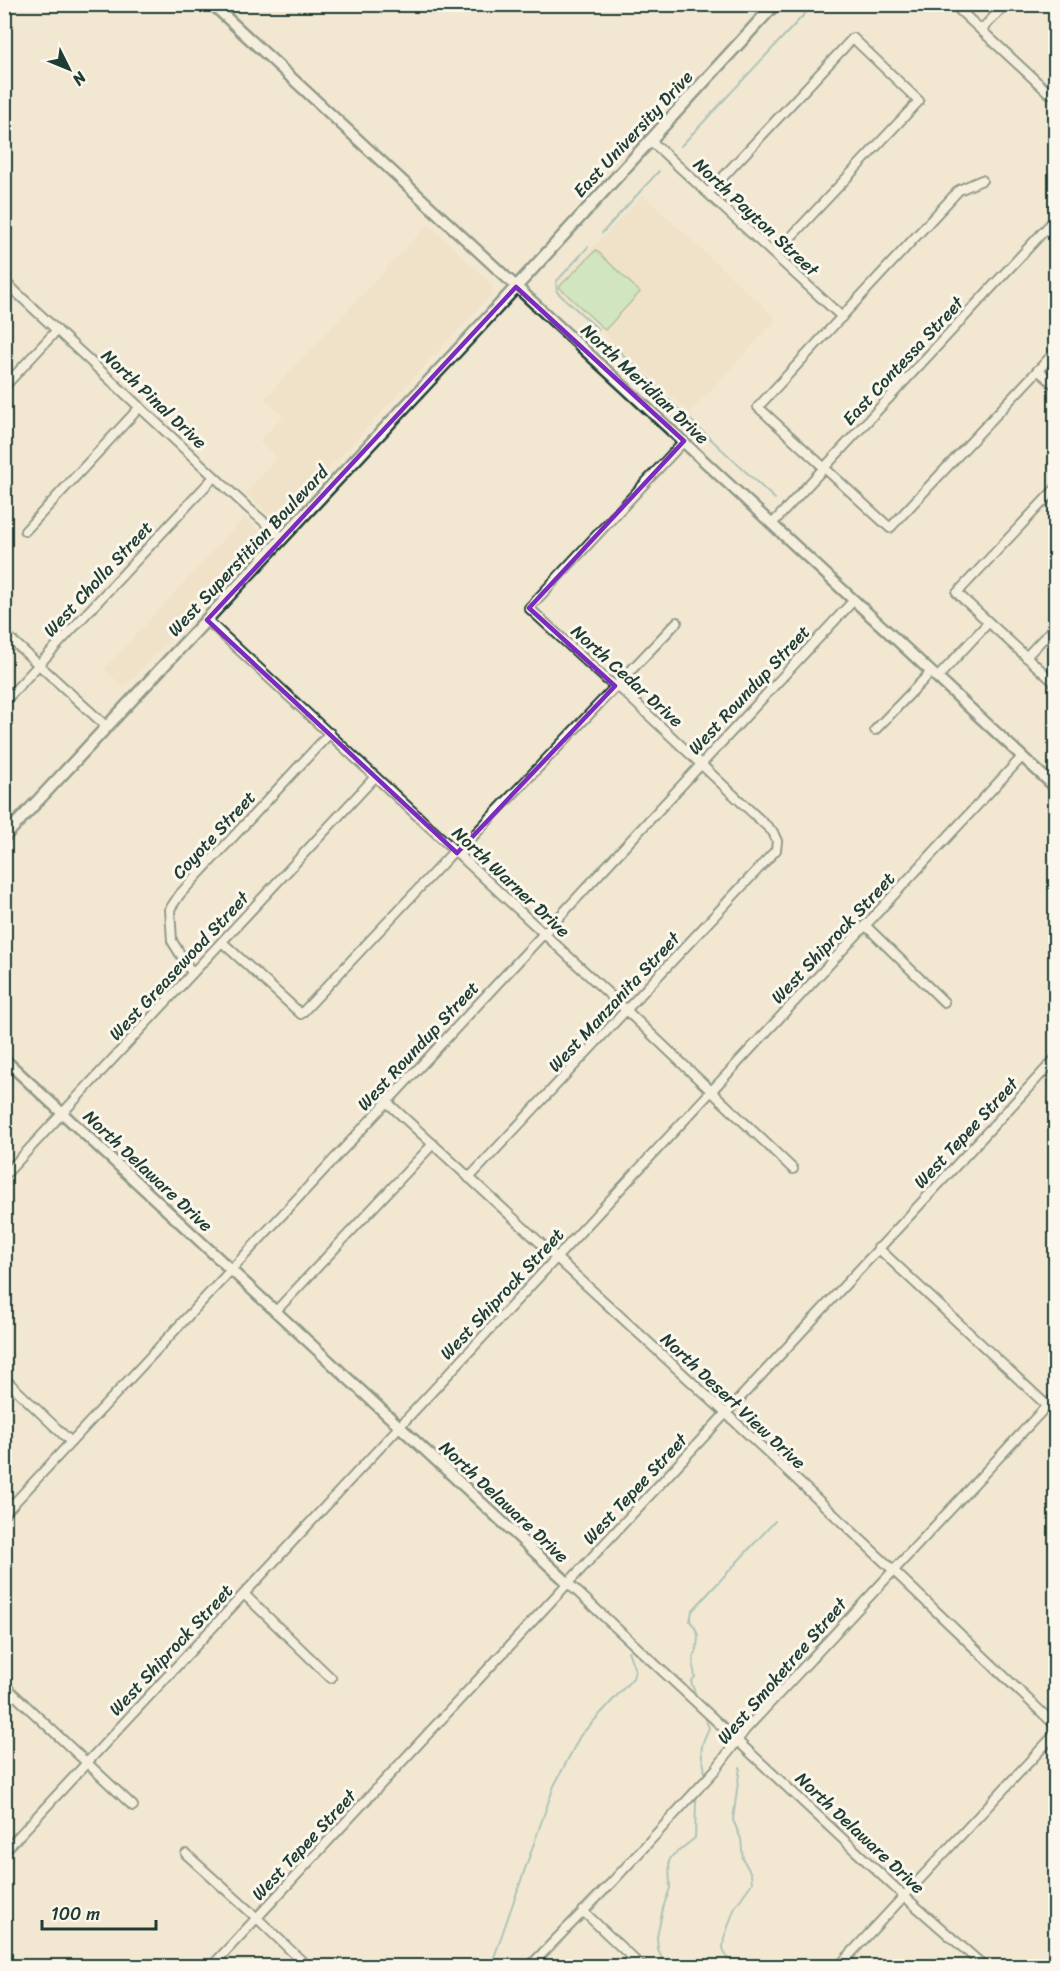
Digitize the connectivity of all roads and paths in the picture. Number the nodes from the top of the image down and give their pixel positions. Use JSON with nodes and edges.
{"nodes":[{"id":1,"x":212,"y":4,"type":"edge"},
{"id":2,"x":775,"y":4,"type":"edge"},
{"id":3,"x":953,"y":4,"type":"edge"},
{"id":4,"x":1006,"y":4,"type":"edge"},
{"id":5,"x":981,"y":30,"type":"junction"},
{"id":6,"x":1056,"y":86,"type":"edge"},
{"id":7,"x":650,"y":140,"type":"junction"},
{"id":8,"x":982,"y":180,"type":"dead end"},
{"id":9,"x":708,"y":193,"type":"junction"},
{"id":10,"x":1054,"y":223,"type":"edge"},
{"id":11,"x":775,"y":254,"type":"junction"},
{"id":12,"x":4,"y":281,"type":"edge"},
{"id":13,"x":516,"y":287,"type":"junction"},
{"id":14,"x":842,"y":317,"type":"junction"},
{"id":15,"x":57,"y":330,"type":"junction"},
{"id":16,"x":1056,"y":351,"type":"edge"},
{"id":17,"x":1038,"y":370,"type":"junction"},
{"id":18,"x":1056,"y":386,"type":"edge"},
{"id":19,"x":4,"y":387,"type":"edge"},
{"id":20,"x":140,"y":407,"type":"junction"},
{"id":21,"x":684,"y":441,"type":"junction"},
{"id":22,"x":824,"y":468,"type":"junction"},
{"id":23,"x":214,"y":477,"type":"junction"},
{"id":24,"x":1056,"y":488,"type":"edge"},
{"id":25,"x":772,"y":524,"type":"junction"},
{"id":26,"x":25,"y":531,"type":"dead end"},
{"id":27,"x":283,"y":538,"type":"junction"},
{"id":28,"x":854,"y":600,"type":"junction"},
{"id":29,"x":207,"y":620,"type":"junction"},
{"id":30,"x":677,"y":622,"type":"dead end"},
{"id":31,"x":988,"y":622,"type":"junction"},
{"id":32,"x":1056,"y":625,"type":"edge"},
{"id":33,"x":4,"y":633,"type":"edge"},
{"id":34,"x":1026,"y":657,"type":"junction"},
{"id":35,"x":39,"y":665,"type":"junction"},
{"id":36,"x":934,"y":675,"type":"junction"},
{"id":37,"x":1056,"y":684,"type":"edge"},
{"id":38,"x":615,"y":686,"type":"junction"},
{"id":39,"x":4,"y":702,"type":"edge"},
{"id":40,"x":107,"y":727,"type":"junction"},
{"id":41,"x":875,"y":730,"type":"dead end"},
{"id":42,"x":330,"y":733,"type":"junction"},
{"id":43,"x":1022,"y":757,"type":"junction"},
{"id":44,"x":701,"y":764,"type":"junction"},
{"id":45,"x":375,"y":777,"type":"junction"},
{"id":46,"x":1056,"y":788,"type":"edge"},
{"id":47,"x":4,"y":837,"type":"edge"},
{"id":48,"x":778,"y":845,"type":"joint"},
{"id":49,"x":456,"y":852,"type":"junction"},
{"id":50,"x":865,"y":925,"type":"junction"},
{"id":51,"x":544,"y":933,"type":"junction"},
{"id":52,"x":222,"y":942,"type":"junction"},
{"id":53,"x":192,"y":973,"type":"junction"},
{"id":54,"x":944,"y":1002,"type":"dead end"},
{"id":55,"x":627,"y":1010,"type":"junction"},
{"id":56,"x":1056,"y":1058,"type":"edge"},
{"id":57,"x":4,"y":1059,"type":"edge"},
{"id":58,"x":712,"y":1091,"type":"junction"},
{"id":59,"x":387,"y":1101,"type":"junction"},
{"id":60,"x":62,"y":1114,"type":"junction"},
{"id":61,"x":433,"y":1144,"type":"junction"},
{"id":62,"x":793,"y":1169,"type":"dead end"},
{"id":63,"x":4,"y":1176,"type":"edge"},
{"id":64,"x":469,"y":1178,"type":"junction"},
{"id":65,"x":878,"y":1248,"type":"junction"},
{"id":66,"x":556,"y":1259,"type":"junction"},
{"id":67,"x":231,"y":1270,"type":"junction"},
{"id":68,"x":275,"y":1312,"type":"junction"},
{"id":69,"x":4,"y":1378,"type":"edge"},
{"id":70,"x":1056,"y":1396,"type":"edge"},
{"id":71,"x":1047,"y":1405,"type":"junction"},
{"id":72,"x":726,"y":1413,"type":"junction"},
{"id":73,"x":1056,"y":1414,"type":"edge"},
{"id":74,"x":399,"y":1427,"type":"junction"},
{"id":75,"x":71,"y":1442,"type":"junction"},
{"id":76,"x":4,"y":1514,"type":"edge"},
{"id":77,"x":893,"y":1570,"type":"junction"},
{"id":78,"x":568,"y":1583,"type":"junction"},
{"id":79,"x":244,"y":1594,"type":"junction"},
{"id":80,"x":331,"y":1678,"type":"dead end"},
{"id":81,"x":4,"y":1685,"type":"edge"},
{"id":82,"x":1056,"y":1726,"type":"edge"},
{"id":83,"x":1056,"y":1733,"type":"edge"},
{"id":84,"x":737,"y":1741,"type":"junction"},
{"id":85,"x":87,"y":1763,"type":"junction"},
{"id":86,"x":133,"y":1806,"type":"dead end"},
{"id":87,"x":4,"y":1852,"type":"edge"},
{"id":88,"x":186,"y":1854,"type":"dead end"},
{"id":89,"x":904,"y":1896,"type":"junction"},
{"id":90,"x":583,"y":1911,"type":"junction"},
{"id":91,"x":257,"y":1918,"type":"junction"},
{"id":92,"x":212,"y":1966,"type":"edge"},
{"id":93,"x":307,"y":1966,"type":"edge"},
{"id":94,"x":530,"y":1966,"type":"edge"},
{"id":95,"x":641,"y":1966,"type":"edge"},
{"id":96,"x":839,"y":1966,"type":"edge"},
{"id":97,"x":984,"y":1966,"type":"edge"}],
"edges":[{"from":1,"to":13,"type":"street","name":"North Meridian Drive"},
{"from":2,"to":7,"type":"main road","name":"East University Drive"},
{"from":3,"to":5,"type":"street"},
{"from":4,"to":5,"type":"street"},
{"from":5,"to":6,"type":"street"},
{"from":7,"to":9,"type":"street","name":"North Payton Street"},
{"from":7,"to":13,"type":"main road","name":"East University Drive"},
{"from":8,"to":14,"type":"street"},
{"from":9,"to":11,"type":"street","name":"North Payton Street"},
{"from":9,"to":11,"type":"street"},
{"from":10,"to":22,"type":"street","name":"East Contessa Street"},
{"from":11,"to":14,"type":"street","name":"North Payton Street"},
{"from":12,"to":15,"type":"street","name":"North Pinal Drive"},
{"from":13,"to":21,"type":"street","name":"North Meridian Drive"},
{"from":13,"to":27,"type":"main road","name":"West Superstition Boulevard"},
{"from":14,"to":22,"type":"street"},
{"from":15,"to":19,"type":"street"},
{"from":15,"to":20,"type":"street","name":"North Pinal Drive"},
{"from":16,"to":17,"type":"street"},
{"from":17,"to":18,"type":"street"},
{"from":17,"to":22,"type":"street"},
{"from":20,"to":23,"type":"street","name":"North Pinal Drive"},
{"from":20,"to":26,"type":"street"},
{"from":21,"to":25,"type":"street","name":"North Meridian Drive"},
{"from":21,"to":38,"type":"street","name":"North Cedar Drive"},
{"from":22,"to":25,"type":"street","name":"East Contessa Street"},
{"from":23,"to":27,"type":"street","name":"North Pinal Drive"},
{"from":23,"to":35,"type":"street","name":"West Cholla Street"},
{"from":24,"to":31,"type":"street"},
{"from":25,"to":28,"type":"street","name":"North Meridian Drive"},
{"from":27,"to":29,"type":"main road","name":"West Superstition Boulevard"},
{"from":28,"to":36,"type":"street","name":"North Meridian Drive"},
{"from":28,"to":44,"type":"street","name":"West Roundup Street"},
{"from":29,"to":40,"type":"main road","name":"West Superstition Boulevard"},
{"from":29,"to":42,"type":"street","name":"North Warner Drive"},
{"from":30,"to":38,"type":"street"},
{"from":31,"to":34,"type":"street"},
{"from":31,"to":36,"type":"street"},
{"from":32,"to":34,"type":"street"},
{"from":33,"to":35,"type":"street"},
{"from":34,"to":37,"type":"street"},
{"from":35,"to":39,"type":"street","name":"West Cholla Street"},
{"from":35,"to":40,"type":"street"},
{"from":36,"to":41,"type":"street"},
{"from":36,"to":43,"type":"street","name":"North Meridian Drive"},
{"from":38,"to":44,"type":"street","name":"North Cedar Drive"},
{"from":38,"to":49,"type":"street"},
{"from":40,"to":47,"type":"main road","name":"West Superstition Boulevard"},
{"from":42,"to":45,"type":"street","name":"North Warner Drive"},
{"from":42,"to":53,"type":"street","name":"Coyote Street"},
{"from":43,"to":46,"type":"street","name":"North Meridian Drive"},
{"from":43,"to":50,"type":"street","name":"West Shiprock Street"},
{"from":44,"to":48,"type":"street","name":"North Cedar Drive"},
{"from":44,"to":51,"type":"street","name":"West Roundup Street"},
{"from":45,"to":49,"type":"street","name":"North Warner Drive"},
{"from":45,"to":52,"type":"street","name":"West Greasewood Street"},
{"from":48,"to":55,"type":"street","name":"West Manzanita Street"},
{"from":49,"to":51,"type":"street","name":"North Warner Drive"},
{"from":49,"to":52,"type":"street"},
{"from":50,"to":54,"type":"street"},
{"from":50,"to":58,"type":"street","name":"West Shiprock Street"},
{"from":51,"to":55,"type":"street","name":"North Warner Drive"},
{"from":51,"to":59,"type":"street","name":"West Roundup Street"},
{"from":52,"to":53,"type":"street","name":"West Greasewood Street"},
{"from":53,"to":60,"type":"street","name":"West Greasewood Street"},
{"from":55,"to":58,"type":"street","name":"North Warner Drive"},
{"from":55,"to":64,"type":"street","name":"West Manzanita Street"},
{"from":56,"to":65,"type":"street","name":"West Tepee Street"},
{"from":57,"to":60,"type":"street","name":"North Delaware Drive"},
{"from":58,"to":62,"type":"street","name":"North Warner Drive"},
{"from":58,"to":66,"type":"street","name":"West Shiprock Street"},
{"from":59,"to":61,"type":"street","name":"North Desert View Drive"},
{"from":59,"to":67,"type":"street","name":"West Roundup Street"},
{"from":60,"to":63,"type":"street","name":"West Greasewood Street"},
{"from":60,"to":67,"type":"street","name":"North Delaware Drive"},
{"from":61,"to":64,"type":"street","name":"North Desert View Drive"},
{"from":61,"to":68,"type":"street"},
{"from":64,"to":66,"type":"street","name":"North Desert View Drive"},
{"from":65,"to":71,"type":"street"},
{"from":65,"to":72,"type":"street","name":"West Tepee Street"},
{"from":66,"to":72,"type":"street","name":"North Desert View Drive"},
{"from":66,"to":74,"type":"street","name":"West Shiprock Street"},
{"from":67,"to":68,"type":"street","name":"North Delaware Drive"},
{"from":67,"to":75,"type":"street","name":"West Roundup Street"},
{"from":68,"to":74,"type":"street","name":"North Delaware Drive"},
{"from":69,"to":75,"type":"street"},
{"from":70,"to":71,"type":"street","name":"West Smoketree Street"},
{"from":71,"to":73,"type":"street"},
{"from":71,"to":77,"type":"street","name":"West Smoketree Street"},
{"from":72,"to":77,"type":"street","name":"North Desert View Drive"},
{"from":72,"to":78,"type":"street","name":"West Tepee Street"},
{"from":74,"to":78,"type":"street","name":"North Delaware Drive"},
{"from":74,"to":79,"type":"street","name":"West Shiprock Street"},
{"from":75,"to":76,"type":"street","name":"West Roundup Street"},
{"from":77,"to":82,"type":"street","name":"North Desert View Drive"},
{"from":77,"to":84,"type":"street","name":"West Smoketree Street"},
{"from":78,"to":84,"type":"street","name":"North Delaware Drive"},
{"from":78,"to":91,"type":"street","name":"West Tepee Street"},
{"from":79,"to":80,"type":"street"},
{"from":79,"to":85,"type":"street","name":"West Shiprock Street"},
{"from":81,"to":85,"type":"street"},
{"from":83,"to":89,"type":"street"},
{"from":84,"to":89,"type":"street","name":"North Delaware Drive"},
{"from":84,"to":90,"type":"street","name":"West Smoketree Street"},
{"from":85,"to":86,"type":"street"},
{"from":85,"to":87,"type":"street","name":"West Shiprock Street"},
{"from":88,"to":91,"type":"street"},
{"from":89,"to":96,"type":"street"},
{"from":89,"to":97,"type":"street","name":"North Delaware Drive"},
{"from":90,"to":94,"type":"street","name":"West Smoketree Street"},
{"from":90,"to":95,"type":"street"},
{"from":91,"to":92,"type":"street","name":"West Tepee Street"},
{"from":91,"to":93,"type":"street"}]}
